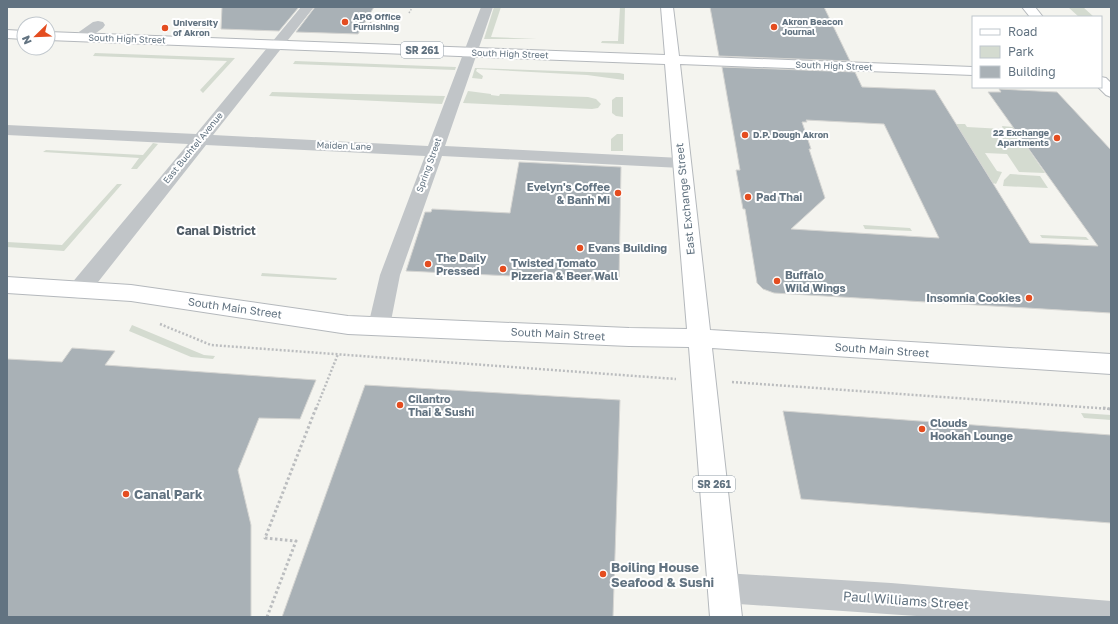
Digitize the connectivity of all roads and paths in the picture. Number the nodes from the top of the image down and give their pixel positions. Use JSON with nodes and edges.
{"nodes":[{"id":1,"x":308,"y":7,"type":"edge"},
{"id":2,"x":487,"y":7,"type":"edge"},
{"id":3,"x":667,"y":7,"type":"edge"},
{"id":4,"x":1028,"y":7,"type":"edge"},
{"id":5,"x":412,"y":8,"type":"dead end"},
{"id":6,"x":410,"y":13,"type":"dead end"},
{"id":7,"x":1036,"y":16,"type":"edge"},
{"id":8,"x":98,"y":25,"type":"dead end"},
{"id":9,"x":56,"y":36,"type":"edge"},
{"id":10,"x":82,"y":37,"type":"junction"},
{"id":11,"x":277,"y":44,"type":"junction"},
{"id":12,"x":471,"y":52,"type":"junction"},
{"id":13,"x":672,"y":60,"type":"junction"},
{"id":14,"x":972,"y":71,"type":"edge"},
{"id":15,"x":1102,"y":82,"type":"edge"},
{"id":16,"x":1111,"y":92,"type":"edge"},
{"id":17,"x":7,"y":130,"type":"edge"},
{"id":18,"x":199,"y":140,"type":"junction"},
{"id":19,"x":434,"y":150,"type":"junction"},
{"id":20,"x":681,"y":163,"type":"junction"},
{"id":21,"x":7,"y":286,"type":"edge"},
{"id":22,"x":79,"y":290,"type":"junction"},
{"id":23,"x":156,"y":323,"type":"dead end"},
{"id":24,"x":379,"y":326,"type":"junction"},
{"id":25,"x":699,"y":338,"type":"junction"},
{"id":26,"x":338,"y":354,"type":"junction"},
{"id":27,"x":1111,"y":364,"type":"edge"},
{"id":28,"x":704,"y":380,"type":"junction"},
{"id":29,"x":1111,"y":409,"type":"edge"},
{"id":30,"x":725,"y":602,"type":"edge"},
{"id":31,"x":267,"y":617,"type":"edge"},
{"id":32,"x":1111,"y":617,"type":"edge"}],
"edges":[{"from":1,"to":11,"type":"street","name":"East Buchtel Avenue"},
{"from":2,"to":12,"type":"street","name":"Spring Street"},
{"from":3,"to":13,"type":"main road","name":"East Exchange Street"},
{"from":4,"to":7,"type":"main road"},
{"from":5,"to":6,"type":"path"},
{"from":8,"to":10,"type":"street"},
{"from":9,"to":10,"type":"main road","name":"South High Street","number":"SR 261"},
{"from":10,"to":11,"type":"main road","name":"South High Street","number":"SR 261"},
{"from":11,"to":12,"type":"main road","name":"South High Street","number":"SR 261"},
{"from":11,"to":18,"type":"street","name":"East Buchtel Avenue"},
{"from":12,"to":13,"type":"main road","name":"South High Street","number":"SR 261"},
{"from":12,"to":19,"type":"street","name":"Spring Street"},
{"from":13,"to":14,"type":"main road","name":"South High Street"},
{"from":13,"to":20,"type":"main road","name":"East Exchange Street","number":"SR 261"},
{"from":15,"to":16,"type":"main road"},
{"from":17,"to":18,"type":"street","name":"Maiden Lane"},
{"from":18,"to":19,"type":"street","name":"Maiden Lane"},
{"from":18,"to":22,"type":"street","name":"East Buchtel Avenue"},
{"from":19,"to":20,"type":"street","name":"Maiden Lane"},
{"from":19,"to":24,"type":"street","name":"Spring Street"},
{"from":20,"to":25,"type":"main road","name":"East Exchange Street","number":"SR 261"},
{"from":21,"to":22,"type":"main road","name":"South Main Street"},
{"from":22,"to":24,"type":"main road","name":"South Main Street"},
{"from":23,"to":26,"type":"path"},
{"from":24,"to":25,"type":"main road","name":"South Main Street"},
{"from":25,"to":27,"type":"main road","name":"South Main Street"},
{"from":25,"to":28,"type":"main road","number":"SR 261"},
{"from":26,"to":28,"type":"path"},
{"from":26,"to":31,"type":"path"},
{"from":28,"to":29,"type":"path"},
{"from":28,"to":30,"type":"main road","number":"SR 261"},
{"from":30,"to":32,"type":"street","name":"Paul Williams Street"}]}
